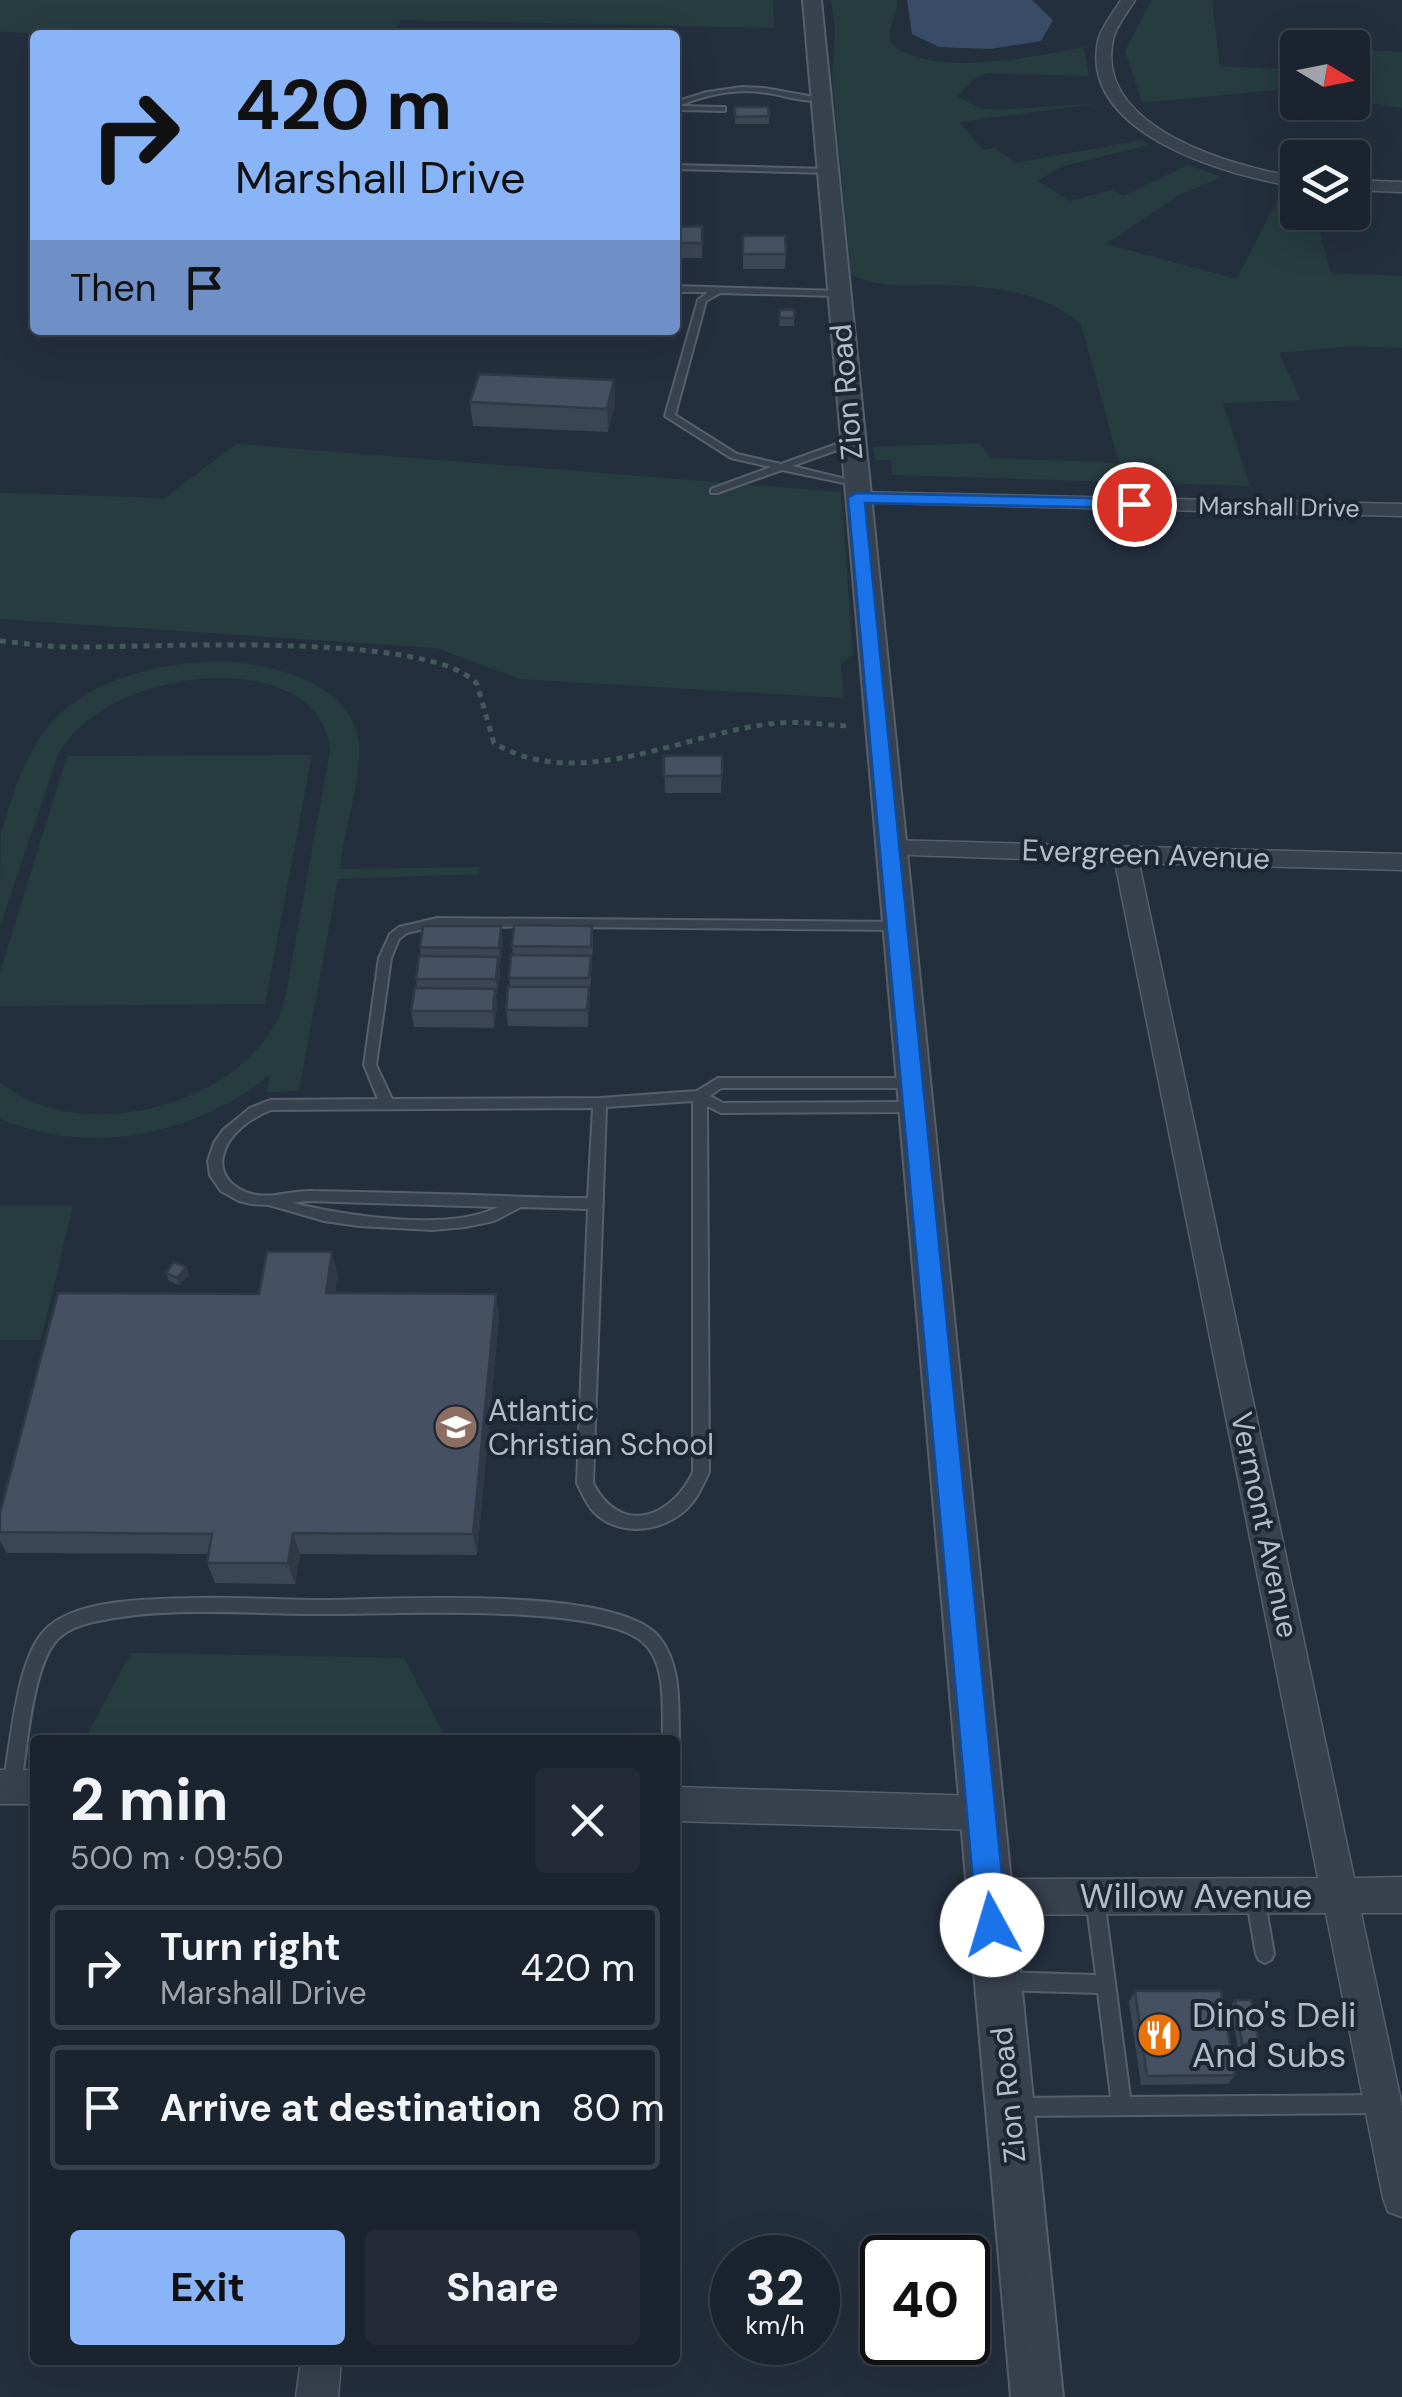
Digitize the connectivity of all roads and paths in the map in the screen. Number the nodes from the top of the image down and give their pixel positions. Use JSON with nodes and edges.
{"nodes":[{"id":1,"x":812,"y":0,"type":"edge"},
{"id":2,"x":1128,"y":0,"type":"edge"},
{"id":3,"x":821,"y":99,"type":"junction"},
{"id":4,"x":680,"y":104,"type":"edge"},
{"id":5,"x":680,"y":106,"type":"edge"},
{"id":6,"x":722,"y":109,"type":"dead end"},
{"id":7,"x":680,"y":167,"type":"edge"},
{"id":8,"x":827,"y":171,"type":"junction"},
{"id":9,"x":1280,"y":179,"type":"edge"},
{"id":10,"x":1370,"y":186,"type":"edge"},
{"id":11,"x":1402,"y":187,"type":"edge"},
{"id":12,"x":680,"y":289,"type":"edge"},
{"id":13,"x":718,"y":290,"type":"junction"},
{"id":14,"x":837,"y":293,"type":"junction"},
{"id":15,"x":851,"y":442,"type":"junction"},
{"id":16,"x":780,"y":468,"type":"junction"},
{"id":17,"x":714,"y":490,"type":"dead end"},
{"id":18,"x":855,"y":491,"type":"junction"},
{"id":19,"x":1402,"y":510,"type":"edge"},
{"id":20,"x":0,"y":641,"type":"edge"},
{"id":21,"x":848,"y":726,"type":"dead end"},
{"id":22,"x":889,"y":848,"type":"junction"},
{"id":23,"x":1125,"y":852,"type":"junction"},
{"id":24,"x":1402,"y":862,"type":"edge"},
{"id":25,"x":897,"y":926,"type":"junction"},
{"id":26,"x":913,"y":1095,"type":"junction"},
{"id":27,"x":700,"y":1096,"type":"junction"},
{"id":28,"x":387,"y":1104,"type":"junction"},
{"id":29,"x":600,"y":1104,"type":"junction"},
{"id":30,"x":270,"y":1200,"type":"junction"},
{"id":31,"x":516,"y":1203,"type":"junction"},
{"id":32,"x":596,"y":1204,"type":"junction"},
{"id":33,"x":670,"y":1735,"type":"edge"},
{"id":34,"x":16,"y":1787,"type":"edge"},
{"id":35,"x":680,"y":1798,"type":"edge"},
{"id":36,"x":980,"y":1813,"type":"junction"},
{"id":37,"x":1342,"y":1895,"type":"junction"},
{"id":38,"x":1402,"y":1895,"type":"edge"},
{"id":39,"x":989,"y":1896,"type":"junction"},
{"id":40,"x":1095,"y":1896,"type":"junction"},
{"id":41,"x":1254,"y":1896,"type":"junction"},
{"id":42,"x":1265,"y":1954,"type":"dead end"},
{"id":43,"x":997,"y":1981,"type":"junction"},
{"id":44,"x":1106,"y":1984,"type":"junction"},
{"id":45,"x":1383,"y":2104,"type":"junction"},
{"id":46,"x":1122,"y":2106,"type":"junction"},
{"id":47,"x":1010,"y":2107,"type":"junction"},
{"id":48,"x":1402,"y":2198,"type":"edge"},
{"id":49,"x":321,"y":2365,"type":"edge"},
{"id":50,"x":317,"y":2397,"type":"edge"},
{"id":51,"x":1037,"y":2397,"type":"edge"}],
"edges":[{"from":1,"to":3,"type":"street","name":"Zion Road"},
{"from":2,"to":9,"type":"street"},
{"from":3,"to":4,"type":"lane"},
{"from":3,"to":8,"type":"street","name":"Zion Road"},
{"from":5,"to":6,"type":"lane"},
{"from":7,"to":8,"type":"lane"},
{"from":8,"to":14,"type":"street","name":"Zion Road"},
{"from":10,"to":11,"type":"street"},
{"from":12,"to":13,"type":"lane"},
{"from":13,"to":14,"type":"lane"},
{"from":13,"to":16,"type":"lane"},
{"from":14,"to":15,"type":"street","name":"Zion Road"},
{"from":15,"to":16,"type":"lane"},
{"from":15,"to":18,"type":"street","name":"Zion Road"},
{"from":16,"to":17,"type":"lane"},
{"from":16,"to":18,"type":"lane"},
{"from":18,"to":19,"type":"street","name":"Marshall Drive"},
{"from":18,"to":22,"type":"street","name":"Zion Road"},
{"from":20,"to":21,"type":"path"},
{"from":22,"to":23,"type":"street","name":"Evergreen Avenue"},
{"from":22,"to":25,"type":"street","name":"Zion Road"},
{"from":23,"to":24,"type":"street","name":"Evergreen Avenue"},
{"from":23,"to":37,"type":"street","name":"Vermont Avenue"},
{"from":25,"to":26,"type":"street","name":"Zion Road"},
{"from":25,"to":28,"type":"lane"},
{"from":26,"to":27,"type":"lane"},
{"from":26,"to":27,"type":"lane"},
{"from":26,"to":36,"type":"street","name":"Zion Road"},
{"from":27,"to":29,"type":"lane"},
{"from":27,"to":32,"type":"lane"},
{"from":28,"to":29,"type":"lane"},
{"from":28,"to":30,"type":"lane"},
{"from":29,"to":32,"type":"lane"},
{"from":30,"to":31,"type":"lane"},
{"from":30,"to":31,"type":"lane"},
{"from":31,"to":32,"type":"lane"},
{"from":33,"to":34,"type":"lane"},
{"from":35,"to":36,"type":"street"},
{"from":36,"to":39,"type":"street","name":"Zion Road"},
{"from":37,"to":38,"type":"street","name":"Willow Avenue"},
{"from":37,"to":41,"type":"street","name":"Willow Avenue"},
{"from":37,"to":45,"type":"street","name":"Vermont Avenue"},
{"from":39,"to":40,"type":"street","name":"Willow Avenue"},
{"from":39,"to":43,"type":"street","name":"Zion Road"},
{"from":40,"to":41,"type":"street","name":"Willow Avenue"},
{"from":40,"to":44,"type":"lane"},
{"from":41,"to":42,"type":"lane"},
{"from":43,"to":44,"type":"lane"},
{"from":43,"to":47,"type":"street","name":"Zion Road"},
{"from":44,"to":46,"type":"lane"},
{"from":45,"to":46,"type":"lane"},
{"from":45,"to":48,"type":"street","name":"Vermont Avenue"},
{"from":46,"to":47,"type":"lane"},
{"from":47,"to":51,"type":"street","name":"Zion Road"},
{"from":49,"to":50,"type":"street"}]}
